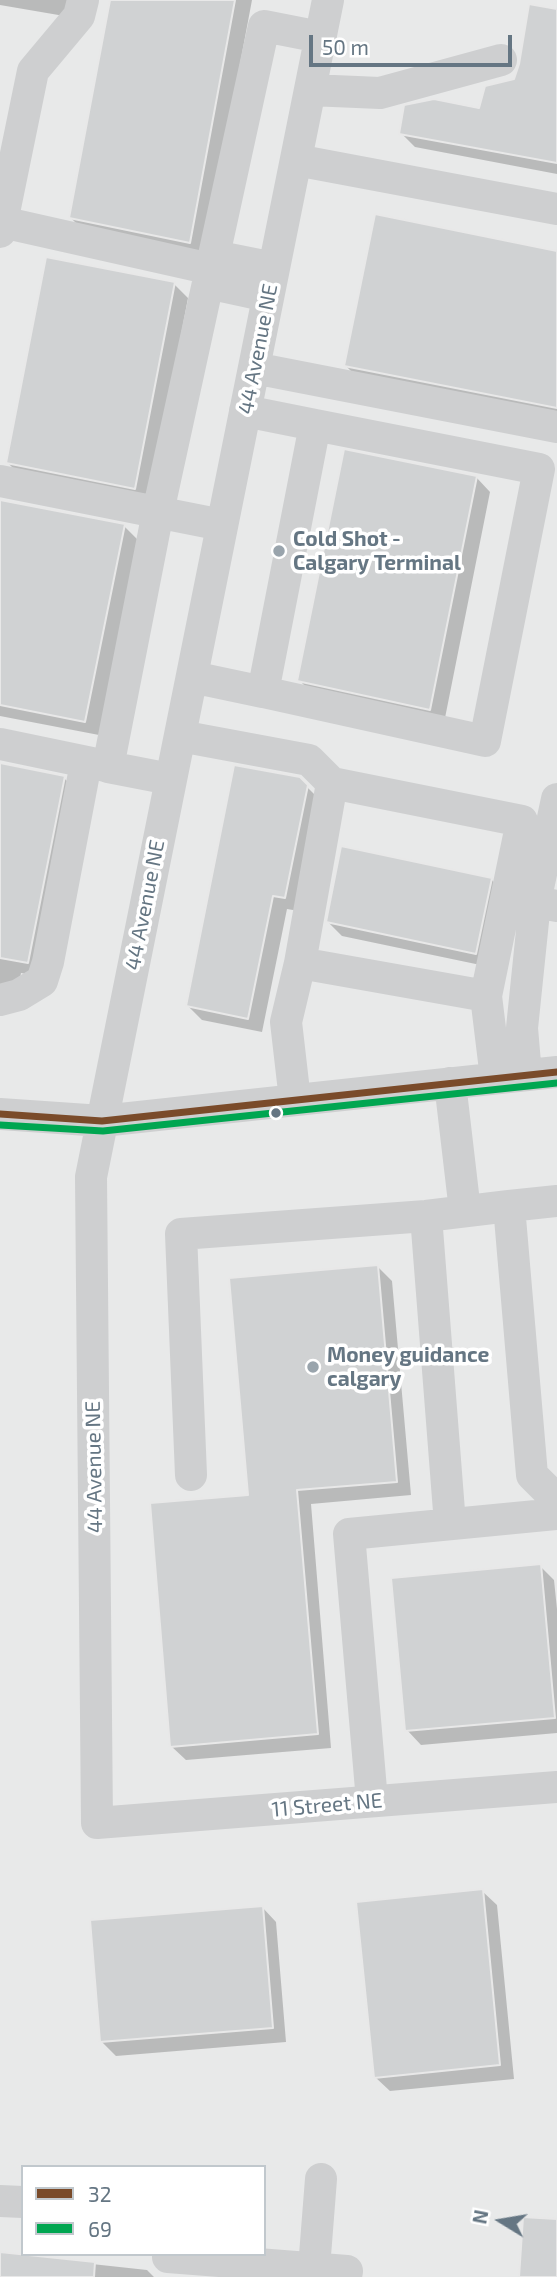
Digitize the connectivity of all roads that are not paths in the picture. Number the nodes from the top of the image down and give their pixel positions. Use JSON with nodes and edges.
{"nodes":[{"id":1,"x":83,"y":0,"type":"edge"},
{"id":2,"x":328,"y":0,"type":"edge"},
{"id":3,"x":320,"y":37,"type":"junction"},
{"id":4,"x":501,"y":61,"type":"dead end"},
{"id":5,"x":310,"y":90,"type":"junction"},
{"id":6,"x":296,"y":160,"type":"junction"},
{"id":7,"x":557,"y":209,"type":"edge"},
{"id":8,"x":1,"y":227,"type":"edge"},
{"id":9,"x":211,"y":269,"type":"junction"},
{"id":10,"x":271,"y":282,"type":"junction"},
{"id":11,"x":254,"y":368,"type":"junction"},
{"id":12,"x":245,"y":411,"type":"junction"},
{"id":13,"x":315,"y":425,"type":"junction"},
{"id":14,"x":557,"y":427,"type":"edge"},
{"id":15,"x":0,"y":481,"type":"edge"},
{"id":16,"x":158,"y":512,"type":"junction"},
{"id":17,"x":222,"y":525,"type":"junction"},
{"id":18,"x":192,"y":677,"type":"junction"},
{"id":19,"x":263,"y":692,"type":"junction"},
{"id":20,"x":180,"y":736,"type":"junction"},
{"id":21,"x":0,"y":744,"type":"edge"},
{"id":22,"x":97,"y":765,"type":"junction"},
{"id":23,"x":170,"y":779,"type":"junction"},
{"id":24,"x":332,"y":783,"type":"junction"},
{"id":25,"x":557,"y":799,"type":"edge"},
{"id":26,"x":546,"y":904,"type":"edge"},
{"id":27,"x":300,"y":963,"type":"junction"},
{"id":28,"x":486,"y":996,"type":"junction"},
{"id":29,"x":0,"y":1000,"type":"edge"},
{"id":30,"x":557,"y":1072,"type":"edge"},
{"id":31,"x":511,"y":1077,"type":"junction"},
{"id":32,"x":450,"y":1083,"type":"junction"},
{"id":33,"x":295,"y":1100,"type":"junction"},
{"id":34,"x":0,"y":1114,"type":"edge"},
{"id":35,"x":102,"y":1121,"type":"junction"},
{"id":36,"x":557,"y":1201,"type":"edge"},
{"id":37,"x":509,"y":1206,"type":"junction"},
{"id":38,"x":465,"y":1211,"type":"junction"},
{"id":39,"x":426,"y":1216,"type":"junction"},
{"id":40,"x":191,"y":1475,"type":"dead end"},
{"id":41,"x":557,"y":1500,"type":"edge"},
{"id":42,"x":557,"y":1514,"type":"edge"},
{"id":43,"x":450,"y":1524,"type":"junction"},
{"id":44,"x":557,"y":1787,"type":"edge"},
{"id":45,"x":372,"y":1801,"type":"junction"},
{"id":46,"x":97,"y":1823,"type":"joint"},
{"id":47,"x":321,"y":2179,"type":"dead end"},
{"id":48,"x":0,"y":2201,"type":"edge"},
{"id":49,"x":21,"y":2202,"type":"edge"},
{"id":50,"x":252,"y":2259,"type":"edge"},
{"id":51,"x":168,"y":2263,"type":"edge"},
{"id":52,"x":314,"y":2268,"type":"junction"},
{"id":53,"x":346,"y":2277,"type":"edge"}],
"edges":[{"from":1,"to":8,"type":"street"},
{"from":2,"to":3,"type":"street","name":"44 Avenue NE"},
{"from":3,"to":5,"type":"street","name":"44 Avenue NE"},
{"from":3,"to":9,"type":"street"},
{"from":4,"to":5,"type":"street"},
{"from":5,"to":6,"type":"street","name":"44 Avenue NE"},
{"from":6,"to":7,"type":"street"},
{"from":6,"to":10,"type":"street","name":"44 Avenue NE"},
{"from":8,"to":9,"type":"street"},
{"from":9,"to":10,"type":"street"},
{"from":9,"to":16,"type":"street"},
{"from":10,"to":11,"type":"street","name":"44 Avenue NE"},
{"from":11,"to":12,"type":"street","name":"44 Avenue NE"},
{"from":11,"to":14,"type":"street"},
{"from":12,"to":13,"type":"street"},
{"from":12,"to":17,"type":"street","name":"44 Avenue NE"},
{"from":13,"to":19,"type":"street"},
{"from":13,"to":19,"type":"street"},
{"from":15,"to":16,"type":"street"},
{"from":16,"to":17,"type":"street"},
{"from":16,"to":22,"type":"street"},
{"from":17,"to":18,"type":"street","name":"44 Avenue NE"},
{"from":18,"to":19,"type":"street"},
{"from":18,"to":20,"type":"street","name":"44 Avenue NE"},
{"from":20,"to":23,"type":"street","name":"44 Avenue NE"},
{"from":20,"to":24,"type":"street"},
{"from":21,"to":22,"type":"street"},
{"from":22,"to":23,"type":"street"},
{"from":22,"to":29,"type":"street"},
{"from":23,"to":35,"type":"street","name":"44 Avenue NE"},
{"from":24,"to":27,"type":"street"},
{"from":24,"to":28,"type":"street"},
{"from":25,"to":26,"type":"street"},
{"from":26,"to":31,"type":"street"},
{"from":27,"to":28,"type":"street"},
{"from":27,"to":33,"type":"street"},
{"from":28,"to":31,"type":"street"},
{"from":30,"to":31,"type":"street"},
{"from":31,"to":32,"type":"street"},
{"from":32,"to":33,"type":"street"},
{"from":32,"to":38,"type":"street"},
{"from":33,"to":35,"type":"street"},
{"from":34,"to":35,"type":"street"},
{"from":35,"to":46,"type":"street","name":"44 Avenue NE"},
{"from":36,"to":37,"type":"street"},
{"from":37,"to":38,"type":"street"},
{"from":37,"to":41,"type":"street"},
{"from":38,"to":39,"type":"street"},
{"from":39,"to":40,"type":"street"},
{"from":39,"to":43,"type":"street"},
{"from":42,"to":43,"type":"street"},
{"from":43,"to":45,"type":"street"},
{"from":44,"to":45,"type":"street","name":"11 Street NE"},
{"from":45,"to":46,"type":"street","name":"11 Street NE"},
{"from":47,"to":52,"type":"street"},
{"from":48,"to":49,"type":"street"},
{"from":50,"to":51,"type":"street"},
{"from":50,"to":52,"type":"street"},
{"from":52,"to":53,"type":"street"}]}
